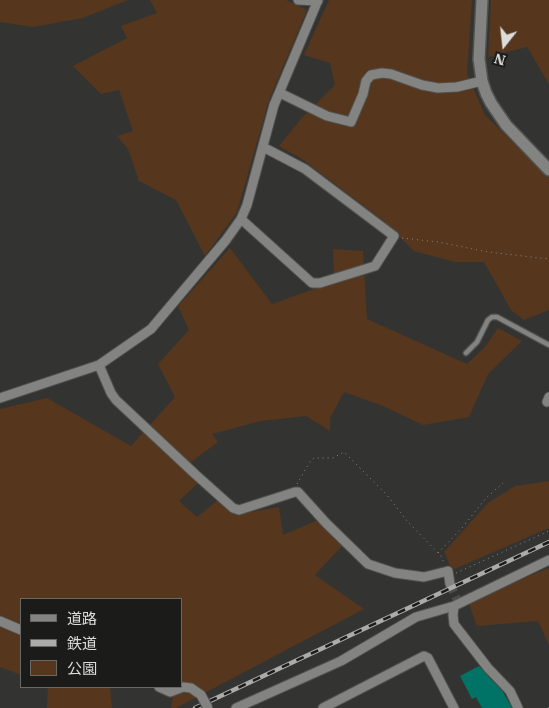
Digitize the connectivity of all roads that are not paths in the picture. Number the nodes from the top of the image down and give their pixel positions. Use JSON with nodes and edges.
{"nodes":[{"id":1,"x":298,"y":0,"type":"edge"},
{"id":2,"x":318,"y":0,"type":"edge"},
{"id":3,"x":482,"y":0,"type":"edge"},
{"id":4,"x":482,"y":81,"type":"junction"},
{"id":5,"x":280,"y":93,"type":"junction"},
{"id":6,"x":263,"y":147,"type":"junction"},
{"id":7,"x":549,"y":170,"type":"edge"},
{"id":8,"x":241,"y":219,"type":"junction"},
{"id":9,"x":549,"y":345,"type":"edge"},
{"id":10,"x":466,"y":353,"type":"dead end"},
{"id":11,"x":100,"y":365,"type":"junction"},
{"id":12,"x":0,"y":398,"type":"edge"},
{"id":13,"x":549,"y":560,"type":"edge"},
{"id":14,"x":449,"y":577,"type":"road end"},
{"id":15,"x":454,"y":606,"type":"junction"},
{"id":16,"x":0,"y":621,"type":"edge"},
{"id":17,"x":20,"y":630,"type":"edge"},
{"id":18,"x":182,"y":687,"type":"edge"},
{"id":19,"x":161,"y":688,"type":"edge"},
{"id":20,"x":180,"y":688,"type":"edge"},
{"id":21,"x":450,"y":707,"type":"edge"},
{"id":22,"x":208,"y":708,"type":"edge"},
{"id":23,"x":236,"y":708,"type":"edge"},
{"id":24,"x":323,"y":708,"type":"edge"},
{"id":25,"x":518,"y":708,"type":"edge"}],
"edges":[{"from":1,"to":2,"type":"street"},
{"from":2,"to":5,"type":"street"},
{"from":3,"to":4,"type":"street"},
{"from":4,"to":5,"type":"street"},
{"from":4,"to":7,"type":"street"},
{"from":5,"to":6,"type":"street"},
{"from":6,"to":8,"type":"street"},
{"from":6,"to":8,"type":"street"},
{"from":8,"to":11,"type":"street"},
{"from":9,"to":10,"type":"lane"},
{"from":11,"to":12,"type":"street"},
{"from":11,"to":14,"type":"street"},
{"from":13,"to":15,"type":"street"},
{"from":15,"to":23,"type":"street"},
{"from":15,"to":25,"type":"street"},
{"from":16,"to":17,"type":"street"},
{"from":18,"to":22,"type":"street","bridge":true},
{"from":19,"to":20,"type":"street","bridge":true},
{"from":21,"to":24,"type":"street"}]}
